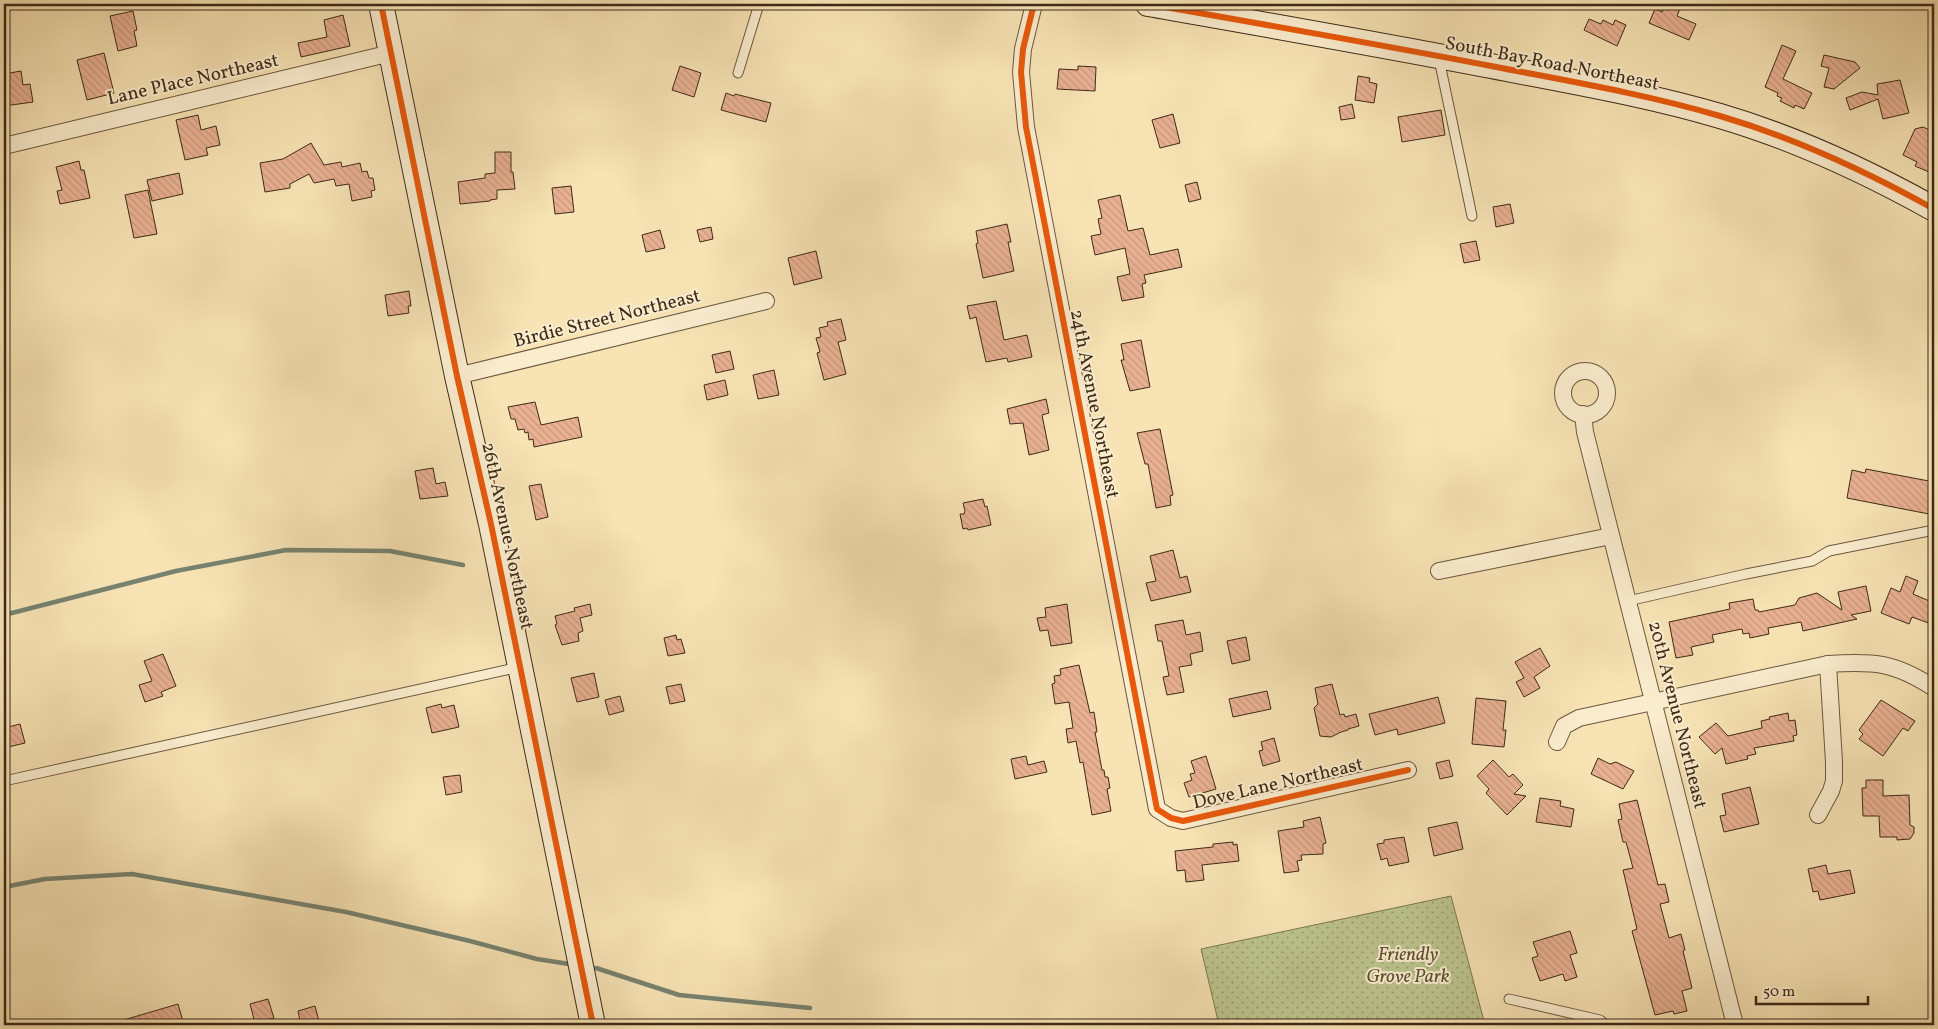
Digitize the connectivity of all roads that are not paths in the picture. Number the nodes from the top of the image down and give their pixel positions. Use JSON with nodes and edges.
{"nodes":[{"id":1,"x":381,"y":4,"type":"edge"},
{"id":2,"x":759,"y":4,"type":"edge"},
{"id":3,"x":1034,"y":4,"type":"edge"},
{"id":4,"x":1148,"y":4,"type":"edge"},
{"id":5,"x":391,"y":53,"type":"junction"},
{"id":6,"x":1438,"y":56,"type":"junction"},
{"id":7,"x":738,"y":73,"type":"dead end"},
{"id":8,"x":4,"y":146,"type":"edge"},
{"id":9,"x":1934,"y":209,"type":"edge"},
{"id":10,"x":1472,"y":216,"type":"dead end"},
{"id":11,"x":766,"y":301,"type":"dead end"},
{"id":12,"x":457,"y":376,"type":"junction"},
{"id":13,"x":1583,"y":414,"type":"dead end"},
{"id":14,"x":1934,"y":530,"type":"edge"},
{"id":15,"x":1611,"y":536,"type":"junction"},
{"id":16,"x":1439,"y":571,"type":"dead end"},
{"id":17,"x":1628,"y":601,"type":"junction"},
{"id":18,"x":1828,"y":664,"type":"junction"},
{"id":19,"x":520,"y":667,"type":"junction"},
{"id":20,"x":1934,"y":688,"type":"edge"},
{"id":21,"x":1654,"y":702,"type":"junction"},
{"id":22,"x":1557,"y":742,"type":"dead end"},
{"id":23,"x":1408,"y":770,"type":"dead end"},
{"id":24,"x":4,"y":781,"type":"edge"},
{"id":25,"x":1157,"y":809,"type":"joint"},
{"id":26,"x":1818,"y":815,"type":"dead end"},
{"id":27,"x":1509,"y":999,"type":"dead end"},
{"id":28,"x":593,"y":1025,"type":"edge"},
{"id":29,"x":1606,"y":1025,"type":"edge"},
{"id":30,"x":1735,"y":1025,"type":"edge"}],
"edges":[{"from":1,"to":5,"type":"street","name":"26th Avenue Northeast"},
{"from":2,"to":7,"type":"lane"},
{"from":3,"to":25,"type":"street","name":"24th Avenue Northeast"},
{"from":4,"to":6,"type":"street","name":"South Bay Road Northeast"},
{"from":5,"to":8,"type":"street","name":"Lane Place Northeast"},
{"from":5,"to":12,"type":"street","name":"26th Avenue Northeast"},
{"from":6,"to":9,"type":"street","name":"South Bay Road Northeast"},
{"from":6,"to":10,"type":"lane"},
{"from":11,"to":12,"type":"street","name":"Birdie Street Northeast"},
{"from":12,"to":19,"type":"street","name":"26th Avenue Northeast"},
{"from":13,"to":15,"type":"street","name":"20th Avenue Northeast"},
{"from":14,"to":17,"type":"lane"},
{"from":15,"to":16,"type":"street"},
{"from":15,"to":17,"type":"street","name":"20th Avenue Northeast"},
{"from":17,"to":21,"type":"street","name":"20th Avenue Northeast"},
{"from":18,"to":20,"type":"street"},
{"from":18,"to":21,"type":"street"},
{"from":18,"to":26,"type":"street"},
{"from":19,"to":24,"type":"lane"},
{"from":19,"to":28,"type":"street","name":"26th Avenue Northeast"},
{"from":21,"to":22,"type":"street"},
{"from":21,"to":30,"type":"street","name":"20th Avenue Northeast"},
{"from":23,"to":25,"type":"street","name":"Dove Lane Northeast"},
{"from":27,"to":29,"type":"lane"}]}
